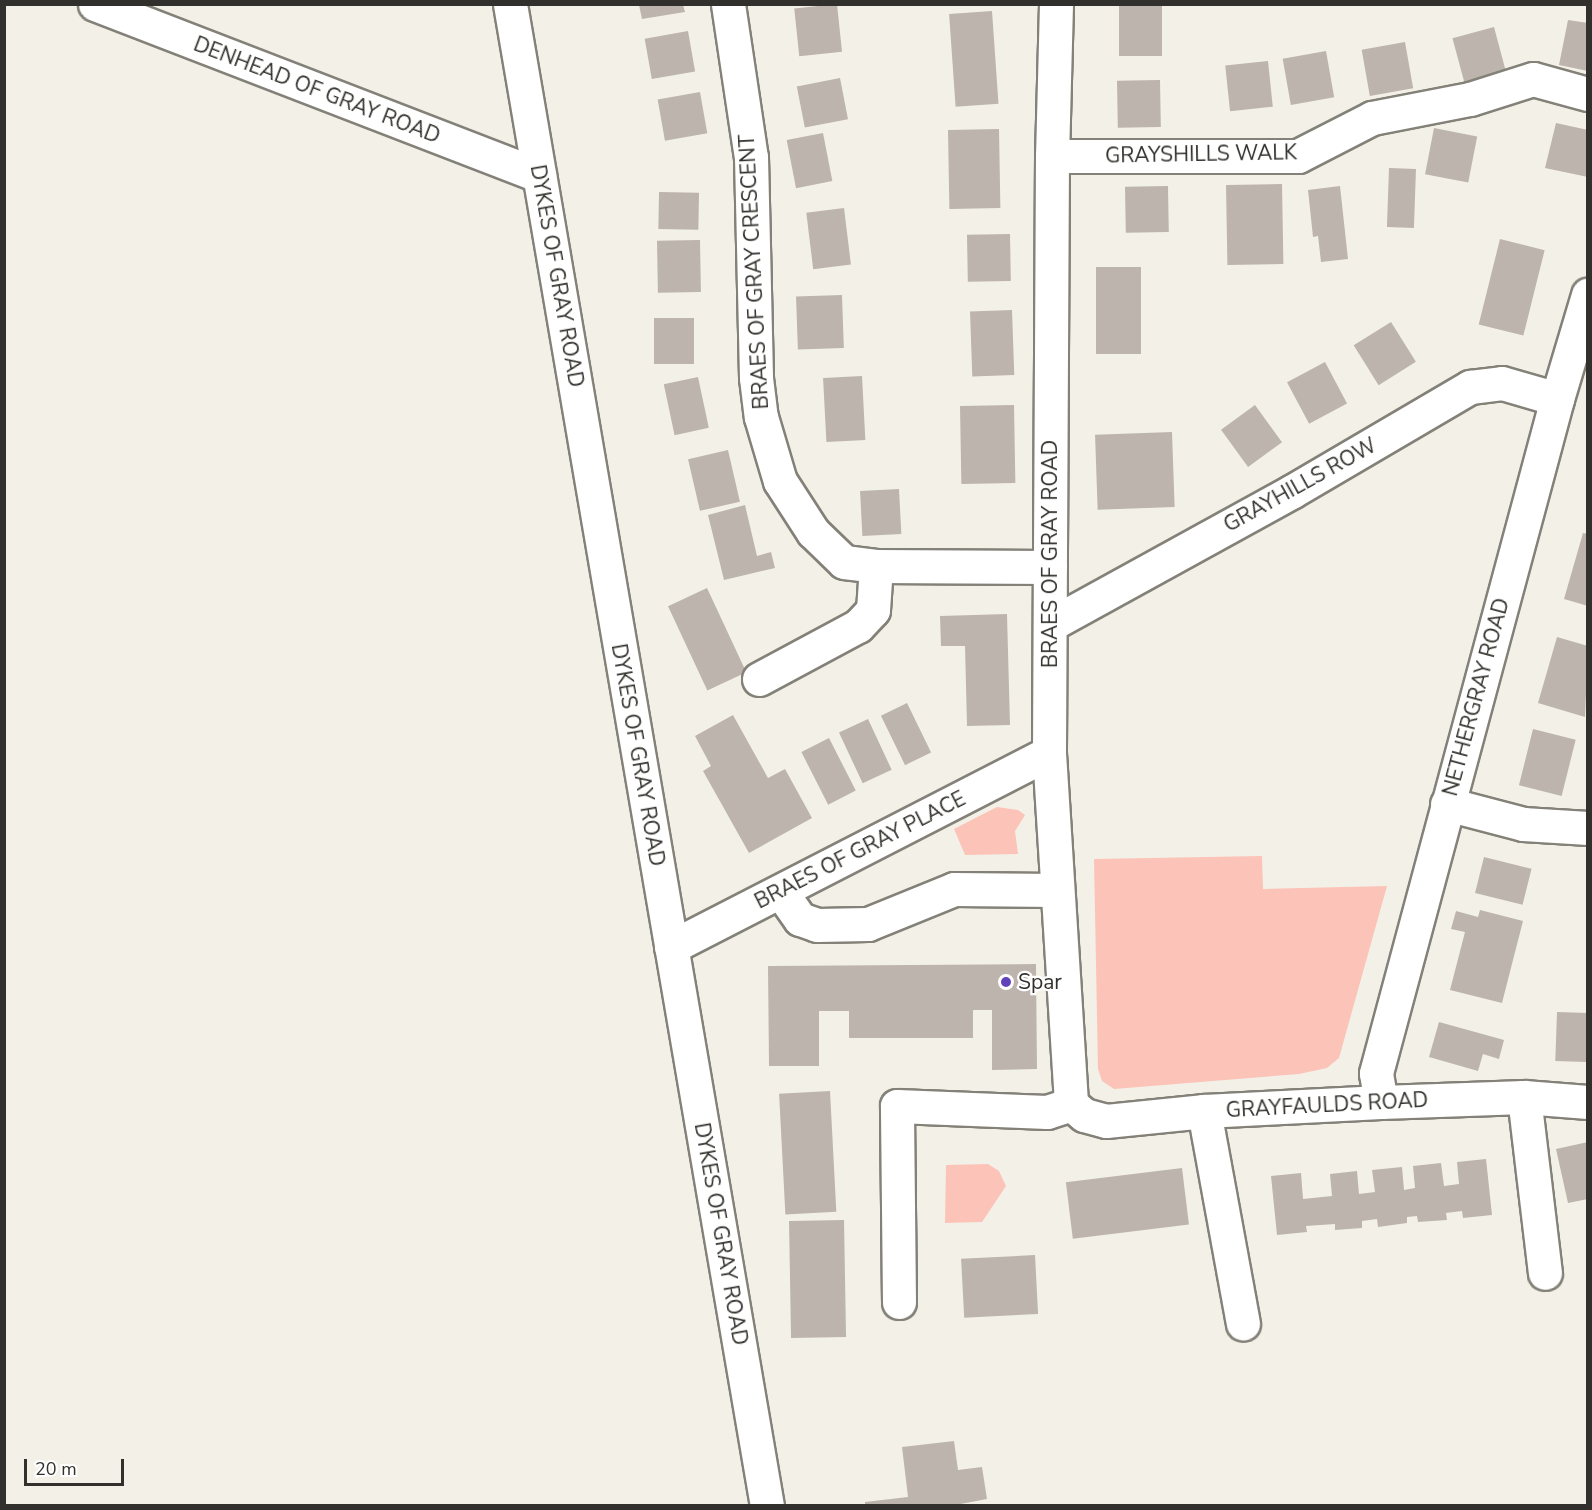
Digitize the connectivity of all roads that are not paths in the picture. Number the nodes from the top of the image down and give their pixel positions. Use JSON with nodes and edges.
{"nodes":[{"id":1,"x":95,"y":4,"type":"edge"},
{"id":2,"x":510,"y":4,"type":"edge"},
{"id":3,"x":728,"y":4,"type":"edge"},
{"id":4,"x":1056,"y":4,"type":"edge"},
{"id":5,"x":1587,"y":94,"type":"edge"},
{"id":6,"x":1052,"y":156,"type":"junction"},
{"id":7,"x":539,"y":175,"type":"junction"},
{"id":8,"x":1587,"y":295,"type":"edge"},
{"id":9,"x":1557,"y":399,"type":"junction"},
{"id":10,"x":876,"y":566,"type":"junction"},
{"id":11,"x":1050,"y":567,"type":"junction"},
{"id":12,"x":1051,"y":624,"type":"junction"},
{"id":13,"x":759,"y":679,"type":"dead end"},
{"id":14,"x":1049,"y":753,"type":"junction"},
{"id":15,"x":1448,"y":804,"type":"junction"},
{"id":16,"x":1587,"y":828,"type":"edge"},
{"id":17,"x":1056,"y":890,"type":"junction"},
{"id":18,"x":781,"y":892,"type":"junction"},
{"id":19,"x":671,"y":947,"type":"junction"},
{"id":20,"x":1524,"y":1097,"type":"junction"},
{"id":21,"x":1381,"y":1102,"type":"junction"},
{"id":22,"x":1587,"y":1102,"type":"edge"},
{"id":23,"x":1071,"y":1104,"type":"junction"},
{"id":24,"x":1204,"y":1111,"type":"junction"},
{"id":25,"x":1545,"y":1273,"type":"dead end"},
{"id":26,"x":899,"y":1302,"type":"dead end"},
{"id":27,"x":1243,"y":1323,"type":"dead end"},
{"id":28,"x":767,"y":1506,"type":"edge"}],
"edges":[{"from":1,"to":7,"type":"street","name":"DENHEAD OF GRAY ROAD"},
{"from":2,"to":7,"type":"street","name":"DYKES OF GRAY ROAD"},
{"from":3,"to":10,"type":"street","name":"BRAES OF GRAY CRESCENT"},
{"from":4,"to":6,"type":"street","name":"BRAES OF GRAY ROAD"},
{"from":5,"to":6,"type":"street","name":"GRAYSHILLS WALK"},
{"from":6,"to":11,"type":"street","name":"BRAES OF GRAY ROAD"},
{"from":7,"to":19,"type":"street","name":"DYKES OF GRAY ROAD"},
{"from":8,"to":9,"type":"street","name":"NETHERGRAY ROAD"},
{"from":9,"to":12,"type":"street","name":"GRAYHILLS ROW"},
{"from":9,"to":15,"type":"street","name":"NETHERGRAY ROAD"},
{"from":10,"to":11,"type":"street","name":"BRAES OF GRAY CRESCENT"},
{"from":10,"to":13,"type":"street"},
{"from":11,"to":12,"type":"street","name":"BRAES OF GRAY ROAD"},
{"from":12,"to":14,"type":"street","name":"BRAES OF GRAY ROAD"},
{"from":14,"to":17,"type":"street","name":"BRAES OF GRAY ROAD"},
{"from":14,"to":18,"type":"street","name":"BRAES OF GRAY PLACE"},
{"from":15,"to":16,"type":"street"},
{"from":15,"to":21,"type":"street","name":"NETHERGRAY ROAD"},
{"from":17,"to":18,"type":"street"},
{"from":17,"to":23,"type":"street","name":"BRAES OF GRAY ROAD"},
{"from":18,"to":19,"type":"street","name":"BRAES OF GRAY PLACE"},
{"from":19,"to":28,"type":"street","name":"DYKES OF GRAY ROAD"},
{"from":20,"to":21,"type":"street","name":"GRAYFAULDS ROAD"},
{"from":20,"to":22,"type":"street","name":"GRAYFAULDS ROAD"},
{"from":20,"to":25,"type":"street"},
{"from":21,"to":24,"type":"street","name":"GRAYFAULDS ROAD"},
{"from":23,"to":24,"type":"street","name":"GRAYFAULDS ROAD"},
{"from":23,"to":26,"type":"street"},
{"from":24,"to":27,"type":"street"}]}
